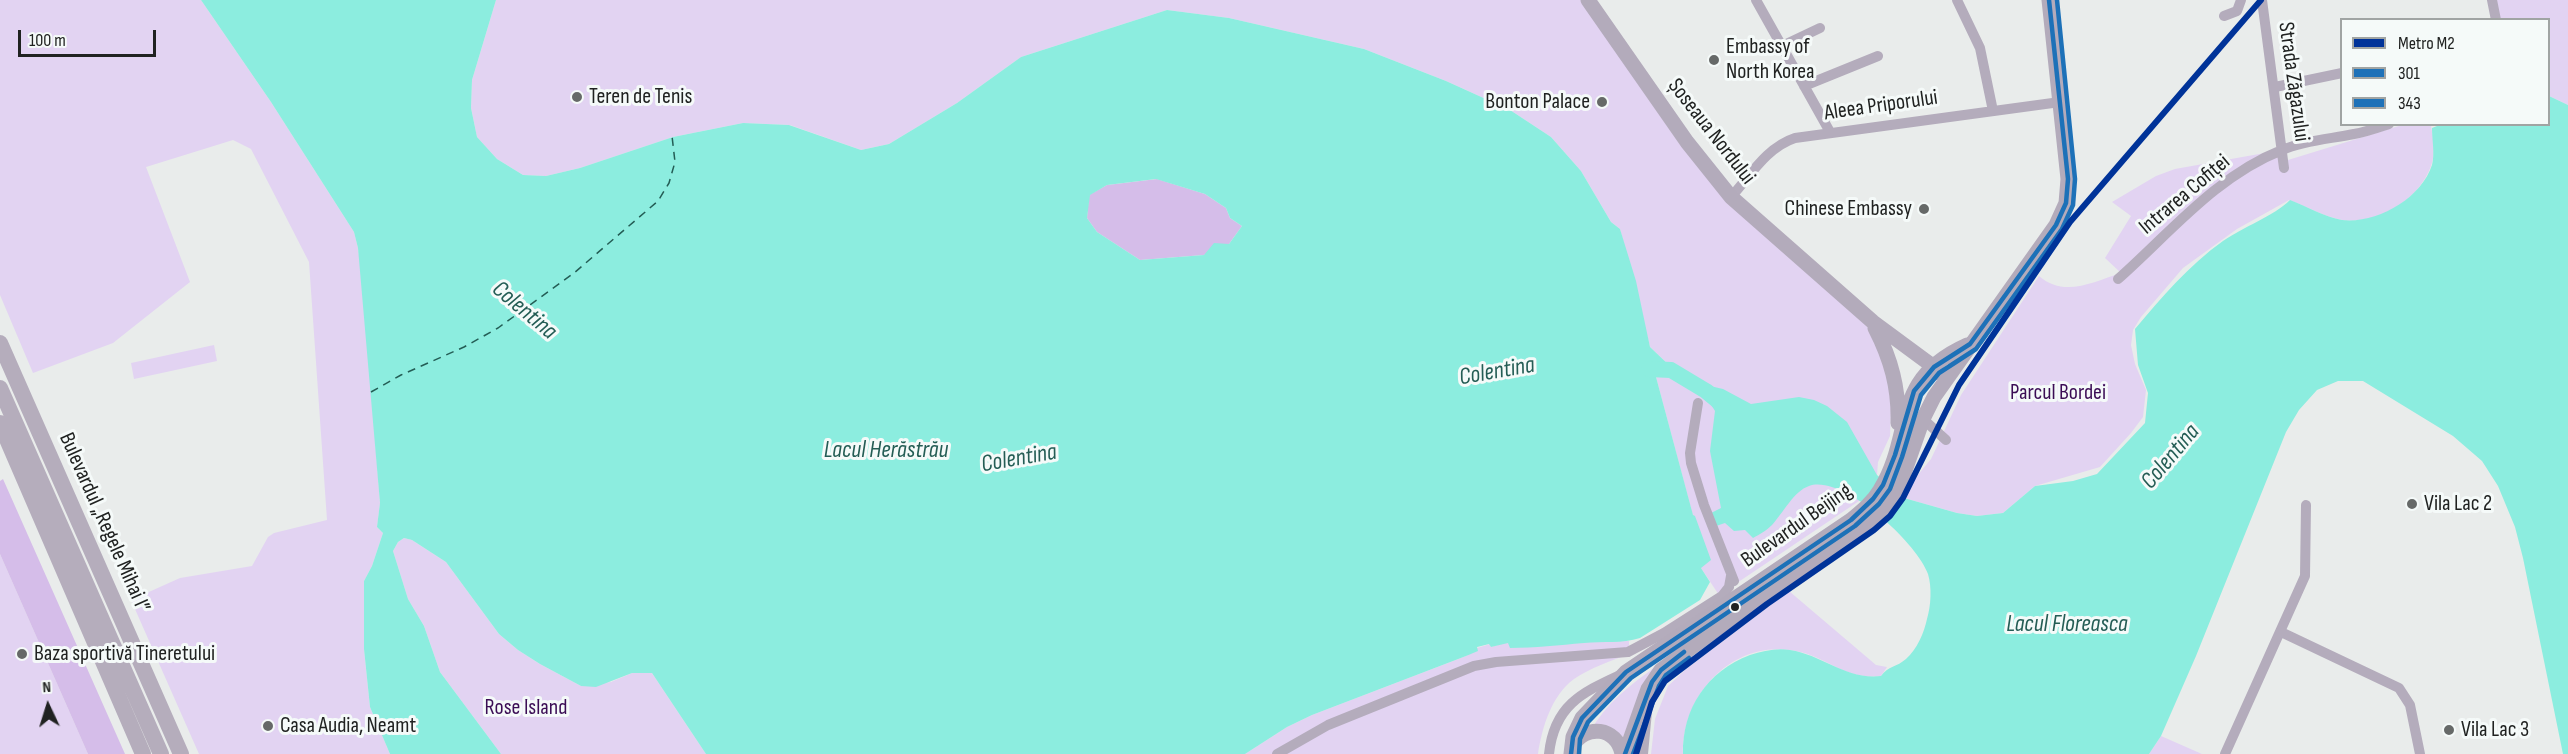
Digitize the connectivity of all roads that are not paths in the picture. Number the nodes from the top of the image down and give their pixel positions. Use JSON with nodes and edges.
{"nodes":[{"id":1,"x":1588,"y":0,"type":"edge"},
{"id":2,"x":1756,"y":0,"type":"edge"},
{"id":3,"x":1957,"y":0,"type":"edge"},
{"id":4,"x":2049,"y":0,"type":"edge"},
{"id":5,"x":2241,"y":0,"type":"edge"},
{"id":6,"x":2262,"y":0,"type":"edge"},
{"id":7,"x":2492,"y":0,"type":"edge"},
{"id":8,"x":2224,"y":16,"type":"dead end"},
{"id":9,"x":2496,"y":18,"type":"edge"},
{"id":10,"x":1820,"y":28,"type":"dead end"},
{"id":11,"x":1782,"y":46,"type":"junction"},
{"id":12,"x":1878,"y":56,"type":"dead end"},
{"id":13,"x":2340,"y":73,"type":"edge"},
{"id":14,"x":1804,"y":86,"type":"junction"},
{"id":15,"x":2275,"y":87,"type":"junction"},
{"id":16,"x":2060,"y":102,"type":"junction"},
{"id":17,"x":1993,"y":111,"type":"junction"},
{"id":18,"x":2382,"y":126,"type":"edge"},
{"id":19,"x":1830,"y":132,"type":"junction"},
{"id":20,"x":2283,"y":149,"type":"junction"},
{"id":21,"x":2284,"y":168,"type":"dead end"},
{"id":22,"x":1731,"y":197,"type":"junction"},
{"id":23,"x":2118,"y":279,"type":"dead end"},
{"id":24,"x":1873,"y":322,"type":"junction"},
{"id":25,"x":0,"y":343,"type":"edge"},
{"id":26,"x":1970,"y":344,"type":"junction"},
{"id":27,"x":1934,"y":367,"type":"junction"},
{"id":28,"x":1944,"y":381,"type":"junction"},
{"id":29,"x":0,"y":388,"type":"edge"},
{"id":30,"x":1698,"y":403,"type":"dead end"},
{"id":31,"x":0,"y":412,"type":"edge"},
{"id":32,"x":1923,"y":419,"type":"junction"},
{"id":33,"x":8,"y":424,"type":"edge"},
{"id":34,"x":1946,"y":440,"type":"dead end"},
{"id":35,"x":0,"y":446,"type":"edge"},
{"id":36,"x":1898,"y":446,"type":"junction"},
{"id":37,"x":1894,"y":480,"type":"junction"},
{"id":38,"x":31,"y":494,"type":"junction"},
{"id":39,"x":2306,"y":505,"type":"dead end"},
{"id":40,"x":1856,"y":525,"type":"junction"},
{"id":41,"x":1731,"y":576,"type":"junction"},
{"id":42,"x":1740,"y":593,"type":"junction"},
{"id":43,"x":2281,"y":632,"type":"junction"},
{"id":44,"x":1626,"y":672,"type":"junction"},
{"id":45,"x":1648,"y":689,"type":"junction"},
{"id":46,"x":1571,"y":751,"type":"edge"},
{"id":47,"x":143,"y":754,"type":"edge"},
{"id":48,"x":161,"y":754,"type":"edge"},
{"id":49,"x":181,"y":754,"type":"edge"},
{"id":50,"x":1277,"y":754,"type":"edge"},
{"id":51,"x":1549,"y":754,"type":"edge"},
{"id":52,"x":1624,"y":754,"type":"edge"},
{"id":53,"x":1643,"y":754,"type":"edge"},
{"id":54,"x":2225,"y":754,"type":"edge"},
{"id":55,"x":2420,"y":754,"type":"edge"}],
"edges":[{"from":1,"to":22,"type":"main road","name":"Șoseaua Nordului"},
{"from":2,"to":11,"type":"street"},
{"from":3,"to":17,"type":"street"},
{"from":4,"to":16,"type":"main road"},
{"from":5,"to":8,"type":"street"},
{"from":6,"to":15,"type":"street","name":"Strada Zăgazului"},
{"from":7,"to":9,"type":"street"},
{"from":10,"to":11,"type":"street"},
{"from":11,"to":14,"type":"street"},
{"from":12,"to":14,"type":"street"},
{"from":13,"to":15,"type":"street"},
{"from":14,"to":19,"type":"street"},
{"from":15,"to":20,"type":"street","name":"Strada Zăgazului"},
{"from":16,"to":17,"type":"street","name":"Aleea Priporului"},
{"from":16,"to":26,"type":"main road"},
{"from":17,"to":19,"type":"street","name":"Aleea Priporului"},
{"from":18,"to":20,"type":"street","name":"Intrarea Cofiței"},
{"from":19,"to":22,"type":"street","name":"Aleea Priporului"},
{"from":20,"to":21,"type":"street","name":"Strada Zăgazului"},
{"from":20,"to":23,"type":"street","name":"Intrarea Cofiței"},
{"from":22,"to":24,"type":"main road","name":"Șoseaua Nordului"},
{"from":24,"to":27,"type":"main road","name":"Șoseaua Nordului"},
{"from":24,"to":36,"type":"main road","name":"Șoseaua Nordului"},
{"from":25,"to":49,"type":"main road","name":"Bulevardul „Regele Mihai I”"},
{"from":26,"to":27,"type":"main road","name":"Bulevardul Beijing"},
{"from":26,"to":28,"type":"main road","name":"Bulevardul Beijing"},
{"from":27,"to":28,"type":"main road","name":"Șoseaua Nordului"},
{"from":27,"to":36,"type":"main road","name":"Bulevardul Beijing"},
{"from":28,"to":32,"type":"main road","name":"Bulevardul Beijing"},
{"from":29,"to":33,"type":"main road","name":"Bulevardul „Regele Mihai I”"},
{"from":30,"to":41,"type":"street"},
{"from":31,"to":33,"type":"main road"},
{"from":32,"to":34,"type":"street"},
{"from":32,"to":37,"type":"main road","name":"Bulevardul Beijing"},
{"from":33,"to":38,"type":"main road","name":"Bulevardul „Regele Mihai I”"},
{"from":33,"to":48,"type":"main road","name":"Bulevardul „Regele Mihai I”"},
{"from":35,"to":38,"type":"main road"},
{"from":36,"to":37,"type":"main road","name":"Bulevardul Beijing"},
{"from":37,"to":40,"type":"main road","name":"Bulevardul Beijing"},
{"from":38,"to":47,"type":"main road","name":"Bulevardul „Regele Mihai I”"},
{"from":39,"to":43,"type":"street"},
{"from":40,"to":42,"type":"main road","name":"Bulevardul Beijing"},
{"from":40,"to":45,"type":"main road","name":"Bulevardul Beijing"},
{"from":41,"to":42,"type":"street"},
{"from":41,"to":50,"type":"street"},
{"from":42,"to":44,"type":"main road","name":"Bulevardul Beijing"},
{"from":43,"to":54,"type":"street"},
{"from":43,"to":55,"type":"street"},
{"from":44,"to":46,"type":"main road","name":"Bulevardul Beijing"},
{"from":44,"to":51,"type":"street"},
{"from":45,"to":52,"type":"main road","name":"Bulevardul Beijing"},
{"from":45,"to":53,"type":"street"},
{"from":46,"to":52,"type":"main road","name":"Bulevardul Beijing"}]}
